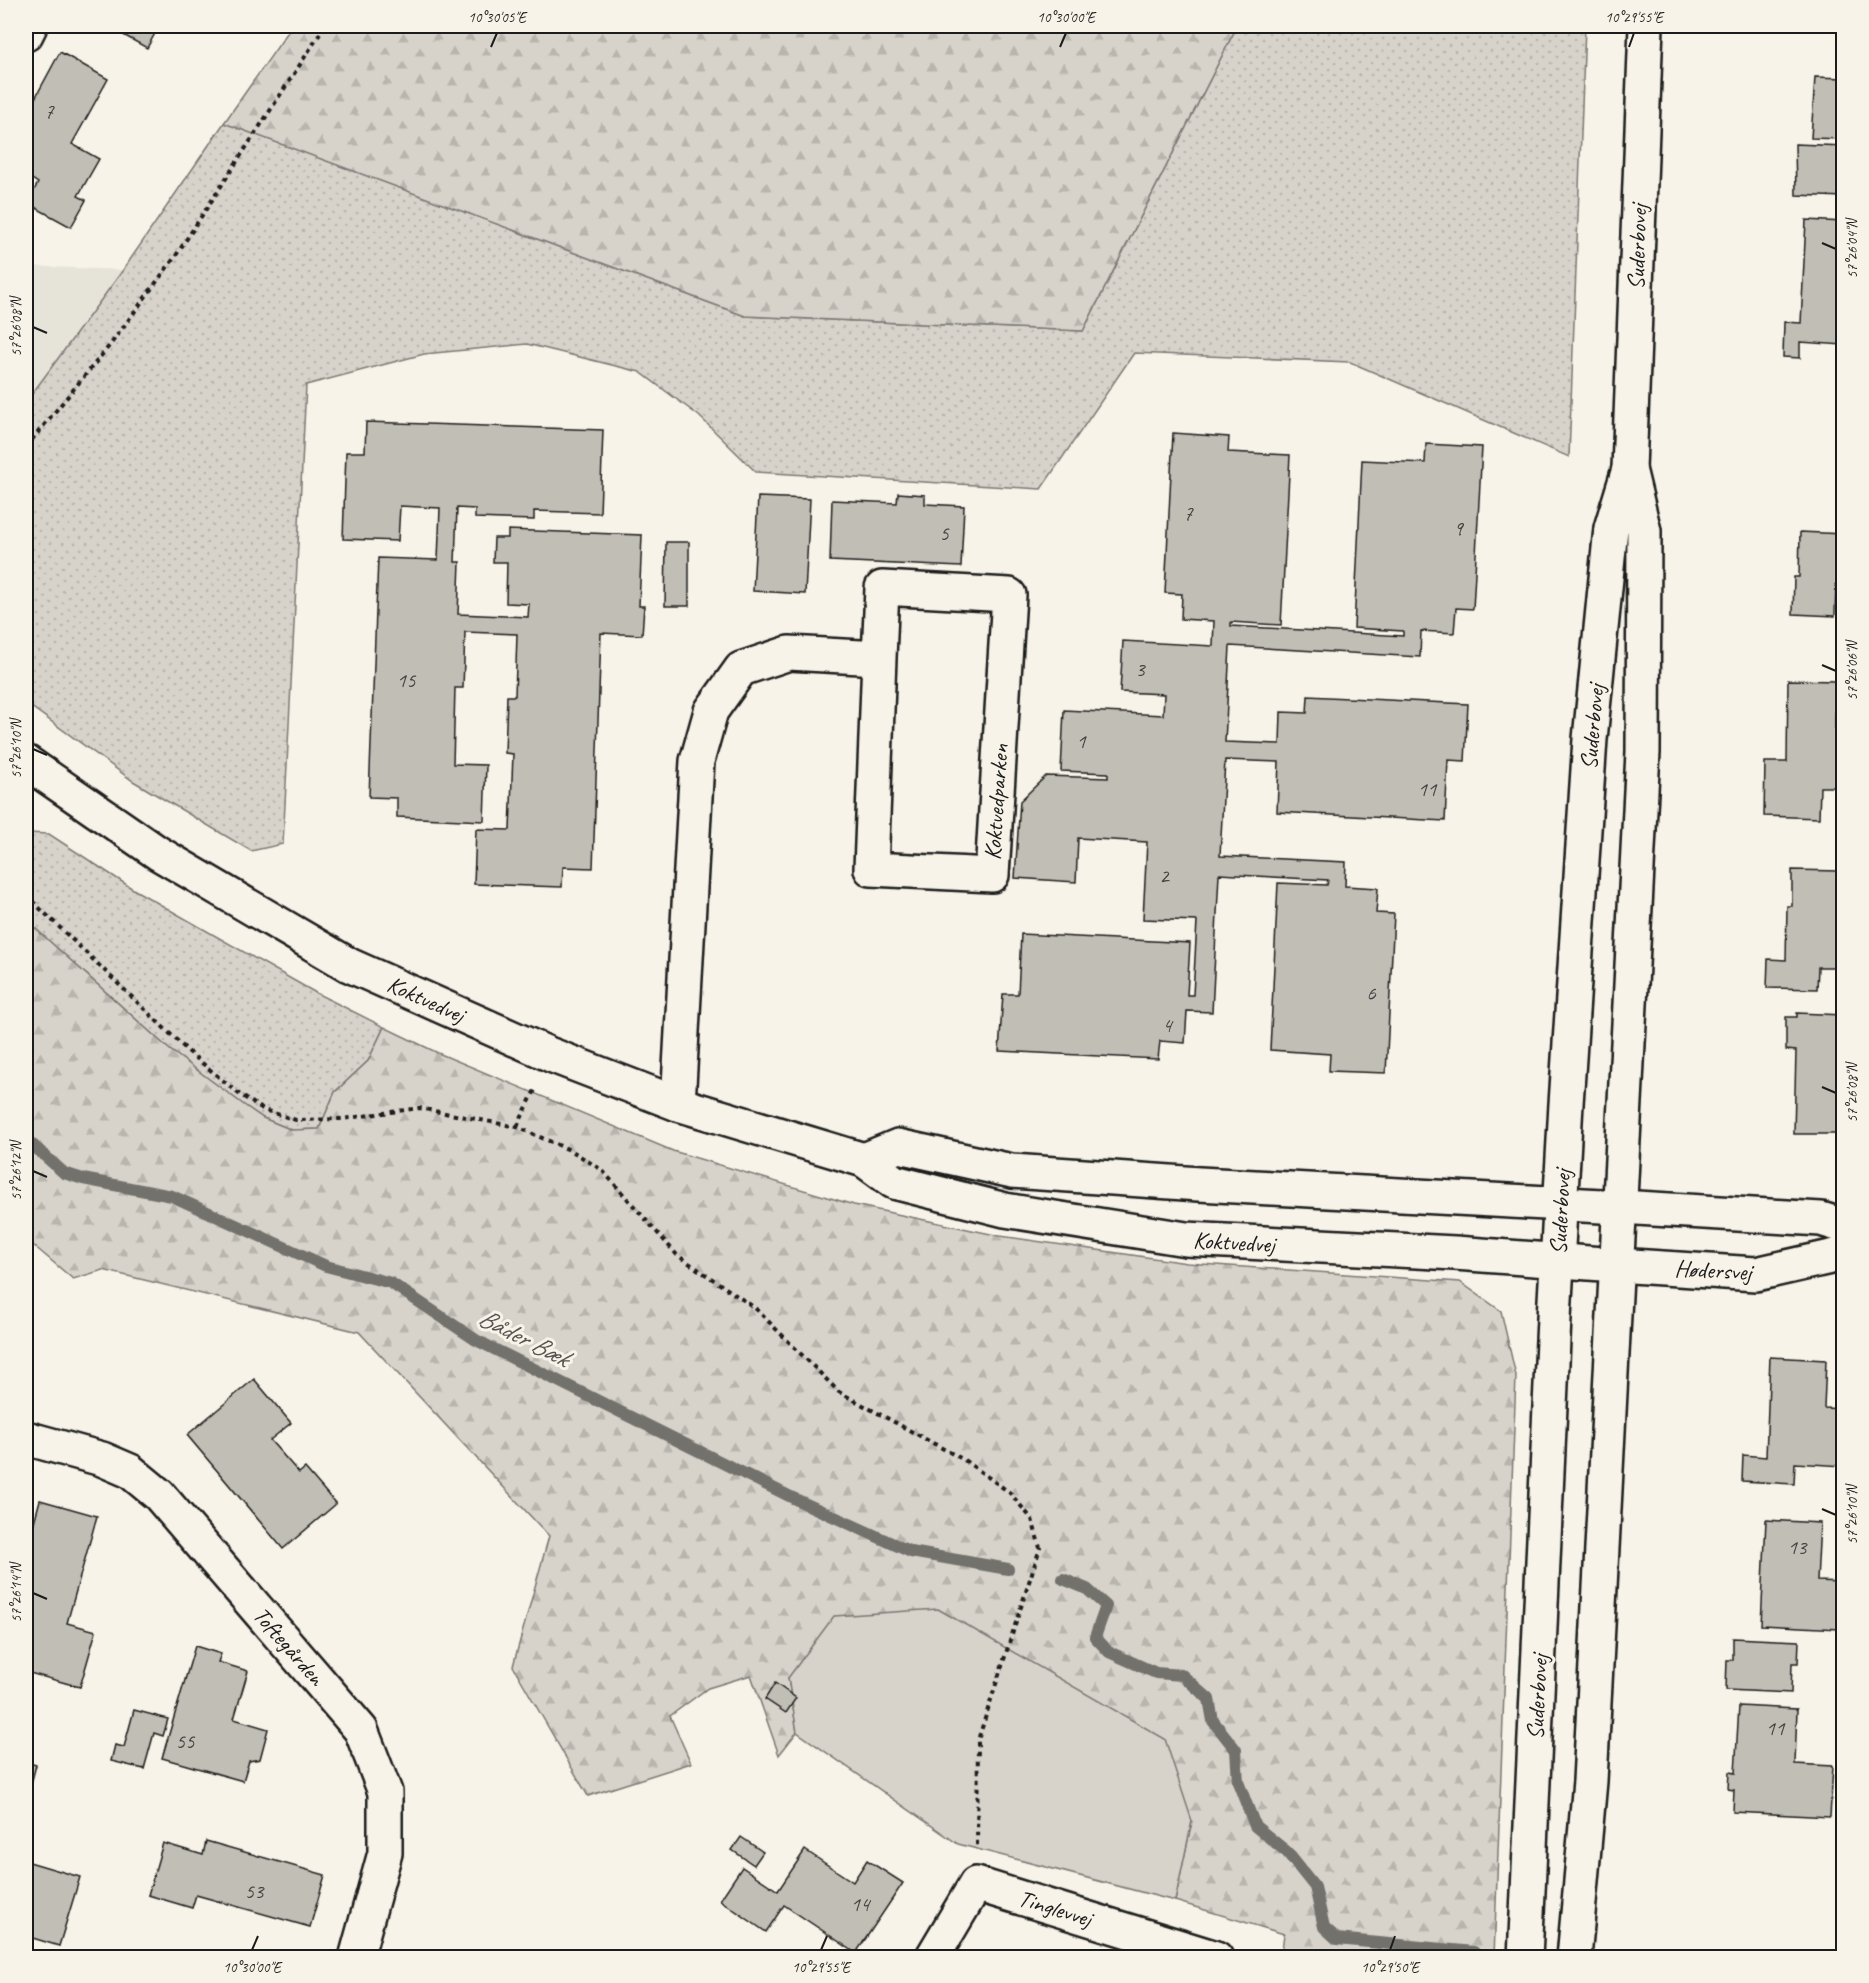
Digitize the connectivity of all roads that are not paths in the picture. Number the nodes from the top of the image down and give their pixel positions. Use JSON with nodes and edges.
{"nodes":[{"id":1,"x":30,"y":26,"type":"edge"},
{"id":2,"x":1646,"y":26,"type":"edge"},
{"id":3,"x":26,"y":33,"type":"edge"},
{"id":4,"x":1629,"y":470,"type":"junction"},
{"id":5,"x":879,"y":658,"type":"junction"},
{"id":6,"x":26,"y":762,"type":"edge"},
{"id":7,"x":678,"y":1104,"type":"junction"},
{"id":8,"x":864,"y":1160,"type":"junction"},
{"id":9,"x":1560,"y":1204,"type":"junction"},
{"id":10,"x":1620,"y":1207,"type":"junction"},
{"id":11,"x":1844,"y":1226,"type":"edge"},
{"id":12,"x":1844,"y":1254,"type":"edge"},
{"id":13,"x":1557,"y":1260,"type":"junction"},
{"id":14,"x":1616,"y":1265,"type":"junction"},
{"id":15,"x":26,"y":1438,"type":"edge"},
{"id":16,"x":356,"y":1958,"type":"edge"},
{"id":17,"x":932,"y":1958,"type":"edge"},
{"id":18,"x":1215,"y":1958,"type":"edge"},
{"id":19,"x":1525,"y":1958,"type":"edge"},
{"id":20,"x":1574,"y":1958,"type":"edge"}],
"edges":[{"from":1,"to":3,"type":"street"},
{"from":2,"to":4,"type":"street","name":"Suderbovej"},
{"from":4,"to":9,"type":"street","name":"Suderbovej"},
{"from":4,"to":10,"type":"street","name":"Suderbovej"},
{"from":5,"to":5,"type":"street","name":"Koktvedparken"},
{"from":5,"to":7,"type":"street"},
{"from":6,"to":7,"type":"street","name":"Koktvedvej"},
{"from":7,"to":8,"type":"street","name":"Koktvedvej"},
{"from":8,"to":9,"type":"street"},
{"from":8,"to":13,"type":"street","name":"Koktvedvej"},
{"from":9,"to":10,"type":"street"},
{"from":9,"to":13,"type":"street","name":"Suderbovej"},
{"from":10,"to":11,"type":"street"},
{"from":10,"to":14,"type":"street","name":"Suderbovej"},
{"from":12,"to":14,"type":"street","name":"Hødersvej"},
{"from":13,"to":14,"type":"street","name":"Koktvedvej"},
{"from":13,"to":19,"type":"street","name":"Suderbovej"},
{"from":14,"to":20,"type":"street","name":"Suderbovej"},
{"from":15,"to":16,"type":"street","name":"Toftegården"},
{"from":17,"to":18,"type":"street","name":"Tinglevvej"}]}
